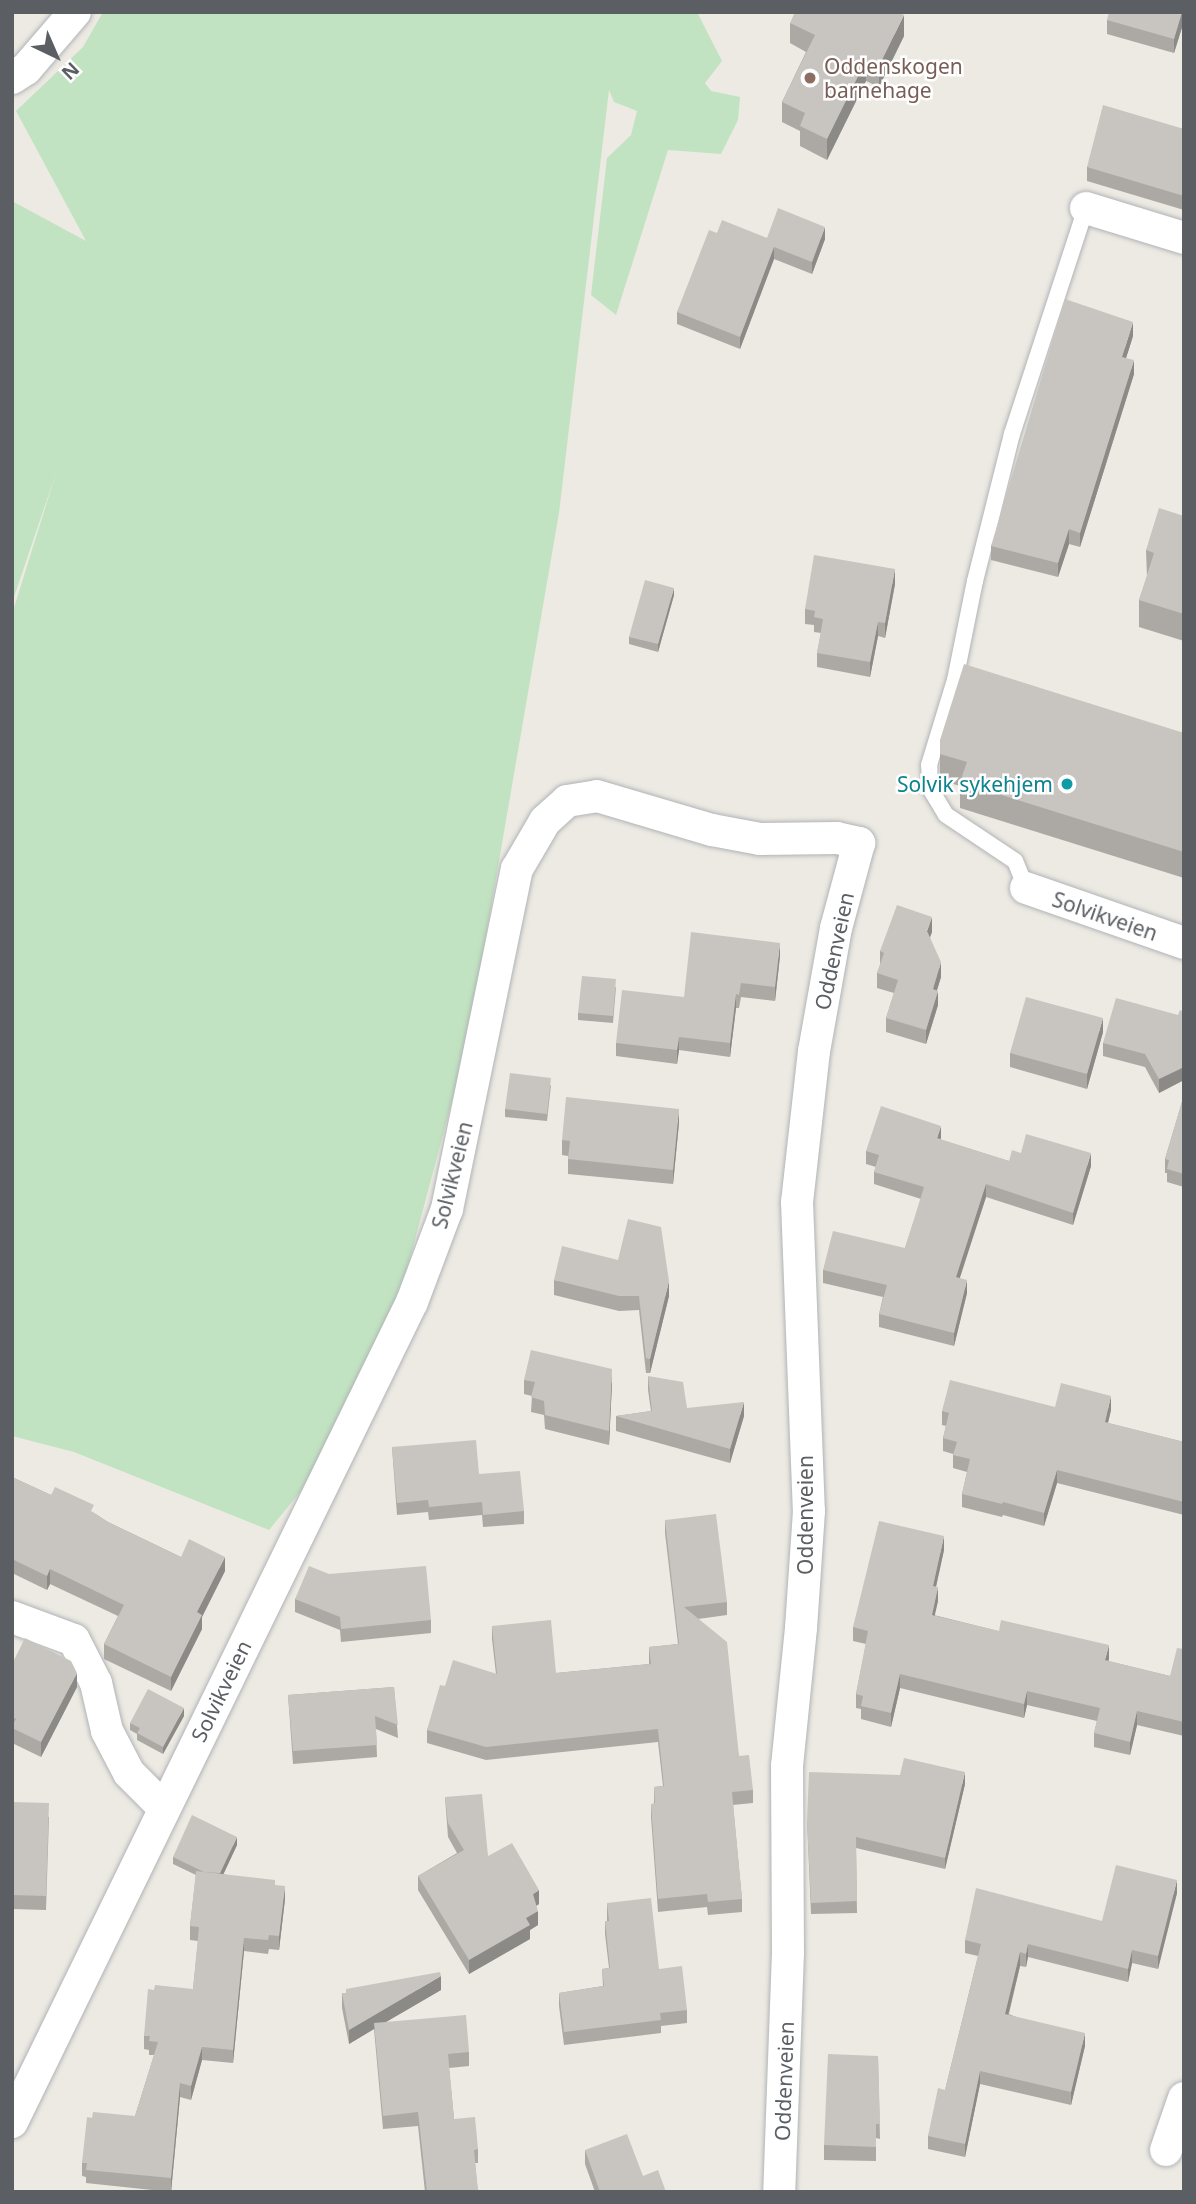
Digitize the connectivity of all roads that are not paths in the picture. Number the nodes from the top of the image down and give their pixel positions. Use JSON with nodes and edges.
{"nodes":[{"id":1,"x":75,"y":12,"type":"edge"},
{"id":2,"x":12,"y":78,"type":"edge"},
{"id":3,"x":1086,"y":208,"type":"joint"},
{"id":4,"x":1184,"y":238,"type":"edge"},
{"id":5,"x":859,"y":843,"type":"joint"},
{"id":6,"x":1026,"y":888,"type":"joint"},
{"id":7,"x":1184,"y":943,"type":"edge"},
{"id":8,"x":12,"y":1617,"type":"edge"},
{"id":9,"x":164,"y":1808,"type":"junction"},
{"id":10,"x":1184,"y":2098,"type":"edge"},
{"id":11,"x":12,"y":2122,"type":"edge"},
{"id":12,"x":1166,"y":2150,"type":"dead end"},
{"id":13,"x":779,"y":2192,"type":"edge"}],
"edges":[{"from":1,"to":2,"type":"street"},
{"from":3,"to":4,"type":"street"},
{"from":3,"to":6,"type":"lane"},
{"from":5,"to":9,"type":"street","name":"Solvikveien"},
{"from":5,"to":13,"type":"street","name":"Oddenveien"},
{"from":6,"to":7,"type":"street","name":"Solvikveien"},
{"from":8,"to":9,"type":"street"},
{"from":9,"to":11,"type":"street","name":"Solvikveien"},
{"from":10,"to":12,"type":"street"}]}
